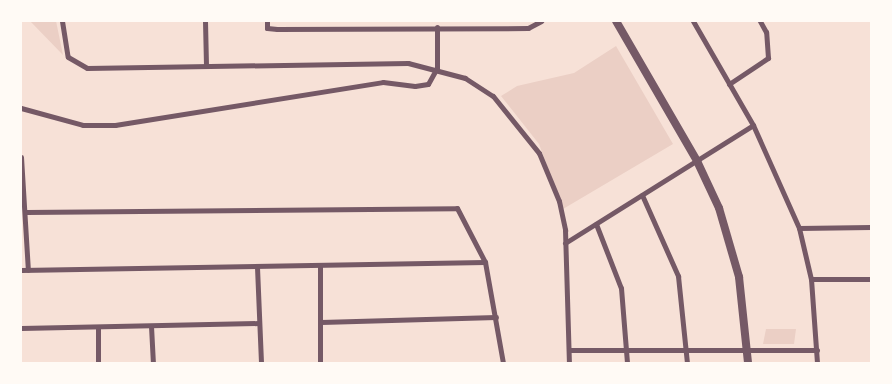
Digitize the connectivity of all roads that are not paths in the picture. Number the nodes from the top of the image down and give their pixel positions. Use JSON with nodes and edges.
{"nodes":[{"id":1,"x":62,"y":21,"type":"edge"},
{"id":2,"x":205,"y":21,"type":"edge"},
{"id":3,"x":267,"y":21,"type":"edge"},
{"id":4,"x":323,"y":21,"type":"edge"},
{"id":5,"x":541,"y":21,"type":"edge"},
{"id":6,"x":616,"y":21,"type":"edge"},
{"id":7,"x":693,"y":21,"type":"edge"},
{"id":8,"x":760,"y":21,"type":"edge"},
{"id":9,"x":437,"y":27,"type":"junction"},
{"id":10,"x":323,"y":28,"type":"junction"},
{"id":11,"x":206,"y":66,"type":"junction"},
{"id":12,"x":437,"y":68,"type":"junction"},
{"id":13,"x":729,"y":84,"type":"junction"},
{"id":14,"x":21,"y":108,"type":"edge"},
{"id":15,"x":753,"y":125,"type":"junction"},
{"id":16,"x":21,"y":157,"type":"edge"},
{"id":17,"x":697,"y":161,"type":"junction"},
{"id":18,"x":642,"y":195,"type":"junction"},
{"id":19,"x":26,"y":212,"type":"junction"},
{"id":20,"x":596,"y":224,"type":"junction"},
{"id":21,"x":871,"y":227,"type":"edge"},
{"id":22,"x":799,"y":228,"type":"junction"},
{"id":23,"x":565,"y":243,"type":"junction"},
{"id":24,"x":485,"y":262,"type":"junction"},
{"id":25,"x":320,"y":266,"type":"junction"},
{"id":26,"x":258,"y":267,"type":"junction"},
{"id":27,"x":21,"y":270,"type":"edge"},
{"id":28,"x":28,"y":270,"type":"junction"},
{"id":29,"x":871,"y":279,"type":"edge"},
{"id":30,"x":811,"y":280,"type":"junction"},
{"id":31,"x":496,"y":317,"type":"junction"},
{"id":32,"x":321,"y":322,"type":"junction"},
{"id":33,"x":259,"y":323,"type":"junction"},
{"id":34,"x":151,"y":326,"type":"junction"},
{"id":35,"x":98,"y":327,"type":"junction"},
{"id":36,"x":21,"y":328,"type":"edge"},
{"id":37,"x":748,"y":349,"type":"junction"},
{"id":38,"x":569,"y":350,"type":"junction"},
{"id":39,"x":817,"y":350,"type":"junction"},
{"id":40,"x":627,"y":351,"type":"junction"},
{"id":41,"x":687,"y":351,"type":"junction"},
{"id":42,"x":98,"y":363,"type":"edge"},
{"id":43,"x":153,"y":363,"type":"edge"},
{"id":44,"x":261,"y":363,"type":"edge"},
{"id":45,"x":320,"y":363,"type":"edge"},
{"id":46,"x":503,"y":363,"type":"edge"},
{"id":47,"x":570,"y":363,"type":"edge"},
{"id":48,"x":627,"y":363,"type":"edge"},
{"id":49,"x":687,"y":363,"type":"edge"},
{"id":50,"x":748,"y":363,"type":"edge"},
{"id":51,"x":817,"y":363,"type":"edge"}],
"edges":[{"from":1,"to":11,"type":"street"},
{"from":2,"to":11,"type":"street"},
{"from":3,"to":10,"type":"street"},
{"from":4,"to":10,"type":"street"},
{"from":5,"to":9,"type":"street"},
{"from":6,"to":17,"type":"street"},
{"from":7,"to":13,"type":"street"},
{"from":8,"to":13,"type":"street"},
{"from":9,"to":10,"type":"street"},
{"from":9,"to":12,"type":"street"},
{"from":11,"to":12,"type":"street"},
{"from":12,"to":14,"type":"street"},
{"from":12,"to":23,"type":"street"},
{"from":13,"to":15,"type":"street"},
{"from":15,"to":17,"type":"street"},
{"from":15,"to":22,"type":"street"},
{"from":16,"to":19,"type":"street"},
{"from":17,"to":18,"type":"street"},
{"from":17,"to":37,"type":"street"},
{"from":18,"to":20,"type":"street"},
{"from":18,"to":41,"type":"street"},
{"from":19,"to":24,"type":"street"},
{"from":19,"to":28,"type":"street"},
{"from":20,"to":23,"type":"street"},
{"from":20,"to":40,"type":"street"},
{"from":21,"to":22,"type":"street"},
{"from":22,"to":30,"type":"street"},
{"from":23,"to":38,"type":"street"},
{"from":24,"to":25,"type":"street"},
{"from":24,"to":31,"type":"street"},
{"from":25,"to":26,"type":"street"},
{"from":25,"to":32,"type":"street"},
{"from":26,"to":28,"type":"street"},
{"from":26,"to":33,"type":"street"},
{"from":27,"to":28,"type":"street"},
{"from":29,"to":30,"type":"street"},
{"from":30,"to":39,"type":"street"},
{"from":31,"to":32,"type":"street"},
{"from":31,"to":46,"type":"street"},
{"from":32,"to":45,"type":"street"},
{"from":33,"to":34,"type":"street"},
{"from":33,"to":44,"type":"street"},
{"from":34,"to":35,"type":"street"},
{"from":34,"to":43,"type":"street"},
{"from":35,"to":36,"type":"street"},
{"from":35,"to":42,"type":"street"},
{"from":37,"to":39,"type":"street"},
{"from":37,"to":41,"type":"street"},
{"from":37,"to":50,"type":"street"},
{"from":38,"to":40,"type":"street"},
{"from":38,"to":47,"type":"street"},
{"from":39,"to":51,"type":"street"},
{"from":40,"to":41,"type":"street"},
{"from":40,"to":48,"type":"street"},
{"from":41,"to":49,"type":"street"}]}
